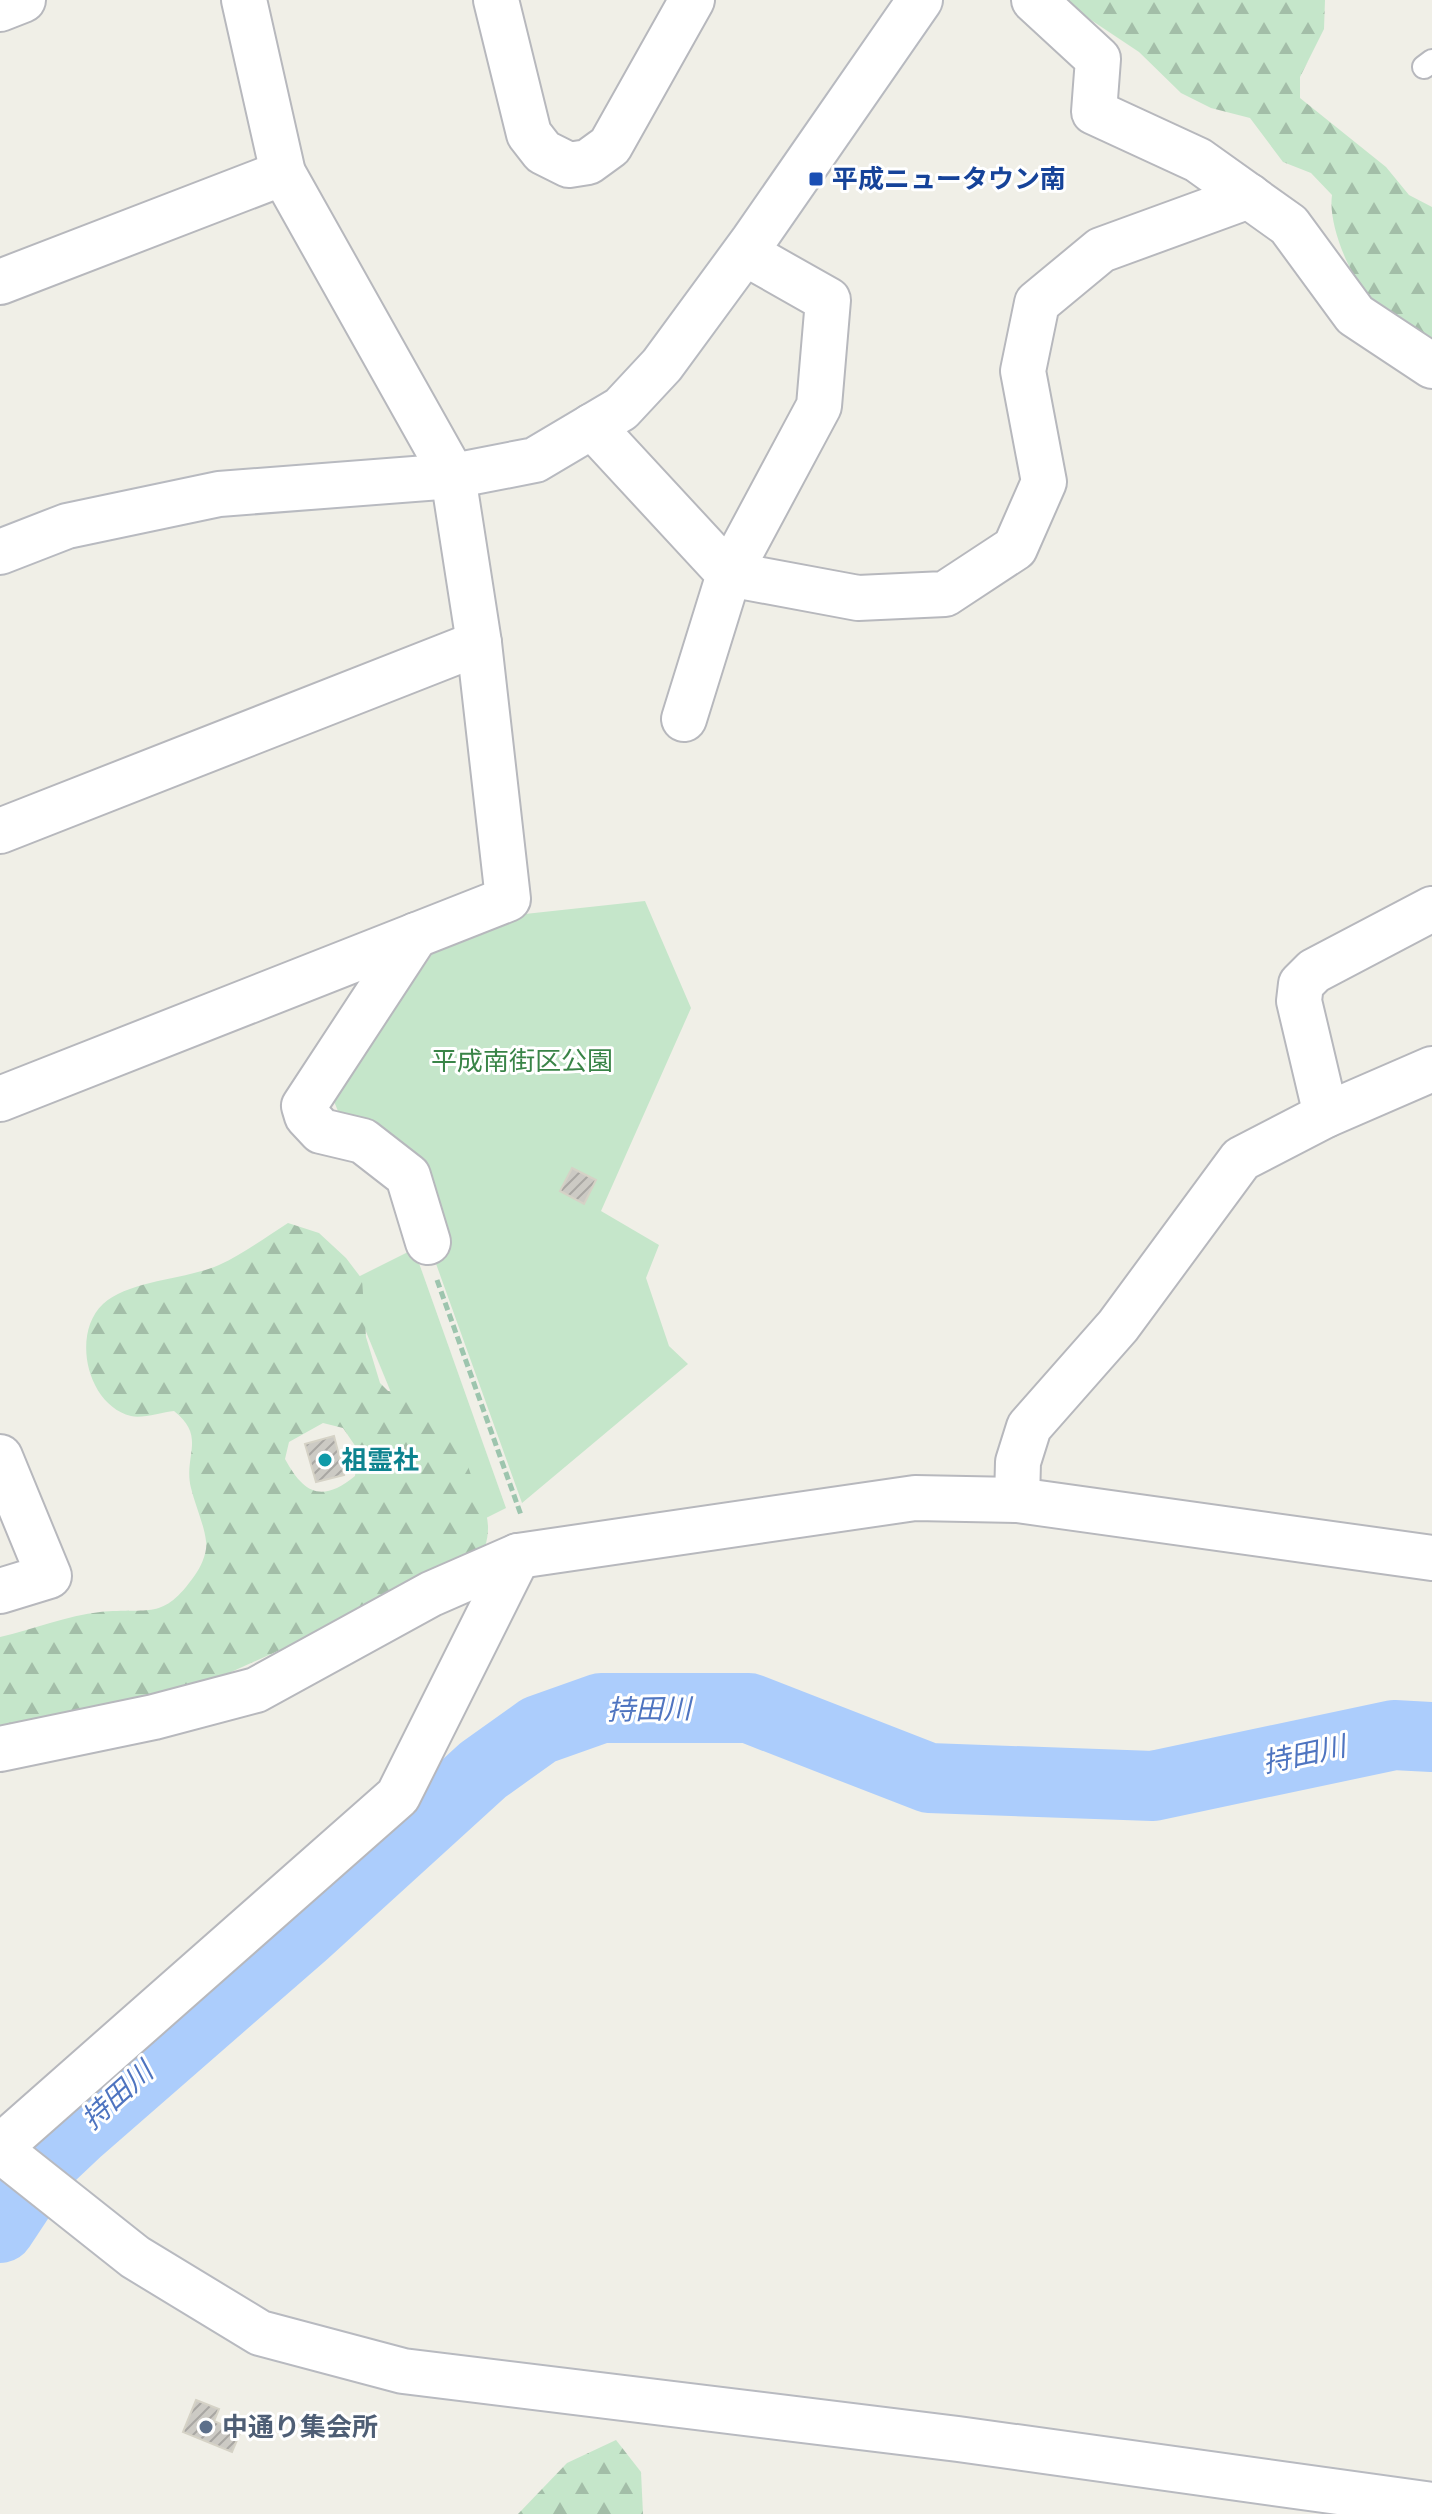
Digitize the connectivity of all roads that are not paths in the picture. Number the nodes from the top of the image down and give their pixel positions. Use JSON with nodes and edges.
{"nodes":[{"id":1,"x":23,"y":0,"type":"edge"},
{"id":2,"x":244,"y":0,"type":"edge"},
{"id":3,"x":496,"y":0,"type":"edge"},
{"id":4,"x":692,"y":0,"type":"edge"},
{"id":5,"x":920,"y":0,"type":"edge"},
{"id":6,"x":1034,"y":0,"type":"edge"},
{"id":7,"x":0,"y":9,"type":"edge"},
{"id":8,"x":283,"y":173,"type":"junction"},
{"id":9,"x":1249,"y":196,"type":"junction"},
{"id":10,"x":745,"y":253,"type":"junction"},
{"id":11,"x":0,"y":282,"type":"edge"},
{"id":12,"x":1432,"y":366,"type":"edge"},
{"id":13,"x":592,"y":426,"type":"junction"},
{"id":14,"x":453,"y":476,"type":"junction"},
{"id":15,"x":0,"y":552,"type":"edge"},
{"id":16,"x":729,"y":574,"type":"junction"},
{"id":17,"x":479,"y":643,"type":"junction"},
{"id":18,"x":684,"y":719,"type":"dead end"},
{"id":19,"x":0,"y":831,"type":"edge"},
{"id":20,"x":1432,"y":909,"type":"edge"},
{"id":21,"x":416,"y":935,"type":"junction"},
{"id":22,"x":1432,"y":1069,"type":"edge"},
{"id":23,"x":0,"y":1099,"type":"edge"},
{"id":24,"x":1326,"y":1115,"type":"junction"},
{"id":25,"x":428,"y":1242,"type":"road end"},
{"id":26,"x":0,"y":1457,"type":"edge"},
{"id":27,"x":1017,"y":1500,"type":"junction"},
{"id":28,"x":520,"y":1537,"type":"junction"},
{"id":29,"x":1432,"y":1558,"type":"edge"},
{"id":30,"x":0,"y":1591,"type":"edge"},
{"id":31,"x":0,"y":1749,"type":"edge"},
{"id":32,"x":5,"y":2152,"type":"edge"},
{"id":33,"x":1432,"y":2505,"type":"edge"}],
"edges":[{"from":1,"to":7,"type":"street"},
{"from":2,"to":8,"type":"street"},
{"from":3,"to":4,"type":"street"},
{"from":5,"to":10,"type":"street"},
{"from":6,"to":9,"type":"street"},
{"from":8,"to":11,"type":"street"},
{"from":8,"to":14,"type":"street"},
{"from":9,"to":12,"type":"street"},
{"from":9,"to":16,"type":"street"},
{"from":10,"to":13,"type":"street"},
{"from":10,"to":16,"type":"street"},
{"from":13,"to":14,"type":"street"},
{"from":13,"to":16,"type":"street"},
{"from":14,"to":15,"type":"street"},
{"from":14,"to":17,"type":"street"},
{"from":16,"to":18,"type":"street"},
{"from":17,"to":19,"type":"street"},
{"from":17,"to":21,"type":"street"},
{"from":20,"to":24,"type":"street"},
{"from":21,"to":23,"type":"street"},
{"from":21,"to":25,"type":"street"},
{"from":22,"to":24,"type":"street"},
{"from":24,"to":27,"type":"street"},
{"from":26,"to":30,"type":"street"},
{"from":27,"to":28,"type":"street"},
{"from":27,"to":29,"type":"street"},
{"from":28,"to":31,"type":"street"},
{"from":28,"to":32,"type":"street"},
{"from":32,"to":33,"type":"street"}]}
